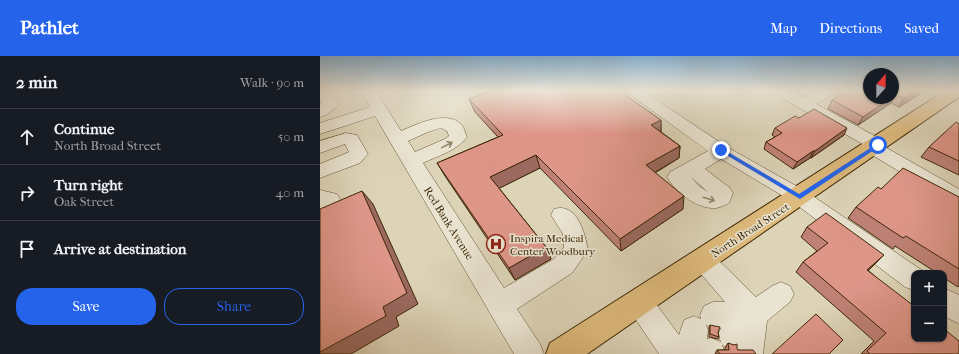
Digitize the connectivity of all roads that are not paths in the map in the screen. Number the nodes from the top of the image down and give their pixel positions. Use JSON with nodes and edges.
{"nodes":[{"id":1,"x":331,"y":105,"type":"edge"},
{"id":2,"x":376,"y":105,"type":"edge"},
{"id":3,"x":653,"y":105,"type":"edge"},
{"id":4,"x":805,"y":105,"type":"edge"},
{"id":5,"x":935,"y":105,"type":"edge"},
{"id":6,"x":379,"y":109,"type":"junction"},
{"id":7,"x":320,"y":112,"type":"edge"},
{"id":8,"x":320,"y":129,"type":"edge"},
{"id":9,"x":398,"y":139,"type":"junction"},
{"id":10,"x":320,"y":147,"type":"edge"},
{"id":11,"x":875,"y":147,"type":"junction"},
{"id":12,"x":721,"y":150,"type":"junction"},
{"id":13,"x":411,"y":161,"type":"junction"},
{"id":14,"x":692,"y":168,"type":"dead end"},
{"id":15,"x":320,"y":171,"type":"edge"},
{"id":16,"x":800,"y":197,"type":"junction"},
{"id":17,"x":320,"y":198,"type":"edge"},
{"id":18,"x":959,"y":198,"type":"edge"},
{"id":19,"x":320,"y":213,"type":"edge"},
{"id":20,"x":562,"y":215,"type":"dead end"},
{"id":21,"x":703,"y":260,"type":"junction"},
{"id":22,"x":911,"y":277,"type":"edge"},
{"id":23,"x":781,"y":294,"type":"dead end"},
{"id":24,"x":639,"y":302,"type":"junction"},
{"id":25,"x":947,"y":302,"type":"edge"},
{"id":26,"x":500,"y":305,"type":"junction"},
{"id":27,"x":959,"y":311,"type":"edge"},
{"id":28,"x":754,"y":314,"type":"junction"},
{"id":29,"x":714,"y":342,"type":"edge"},
{"id":30,"x":530,"y":354,"type":"edge"},
{"id":31,"x":561,"y":354,"type":"edge"},
{"id":32,"x":676,"y":354,"type":"edge"}],
"edges":[{"from":1,"to":7,"type":"street"},
{"from":2,"to":6,"type":"street","name":"Red Bank Avenue"},
{"from":3,"to":12,"type":"street"},
{"from":4,"to":11,"type":"street"},
{"from":5,"to":11,"type":"main road","name":"North Broad Street"},
{"from":6,"to":8,"type":"street"},
{"from":6,"to":9,"type":"street","name":"Red Bank Avenue"},
{"from":9,"to":13,"type":"street","name":"Red Bank Avenue"},
{"from":13,"to":9,"type":"street","one_way":true},
{"from":10,"to":15,"type":"street"},
{"from":11,"to":16,"type":"main road","name":"North Broad Street"},
{"from":11,"to":18,"type":"street"},
{"from":12,"to":14,"type":"street"},
{"from":12,"to":16,"type":"street"},
{"from":13,"to":26,"type":"street","name":"Red Bank Avenue"},
{"from":16,"to":21,"type":"main road","name":"North Broad Street"},
{"from":16,"to":22,"type":"street"},
{"from":17,"to":19,"type":"street"},
{"from":20,"to":26,"type":"street"},
{"from":21,"to":24,"type":"main road","name":"North Broad Street"},
{"from":21,"to":28,"type":"street"},
{"from":23,"to":28,"type":"street"},
{"from":24,"to":31,"type":"main road","name":"North Broad Street"},
{"from":24,"to":32,"type":"street"},
{"from":25,"to":27,"type":"street"},
{"from":26,"to":30,"type":"street","name":"Red Bank Avenue"},
{"from":28,"to":29,"type":"street"},
{"from":28,"to":29,"type":"street"}]}
